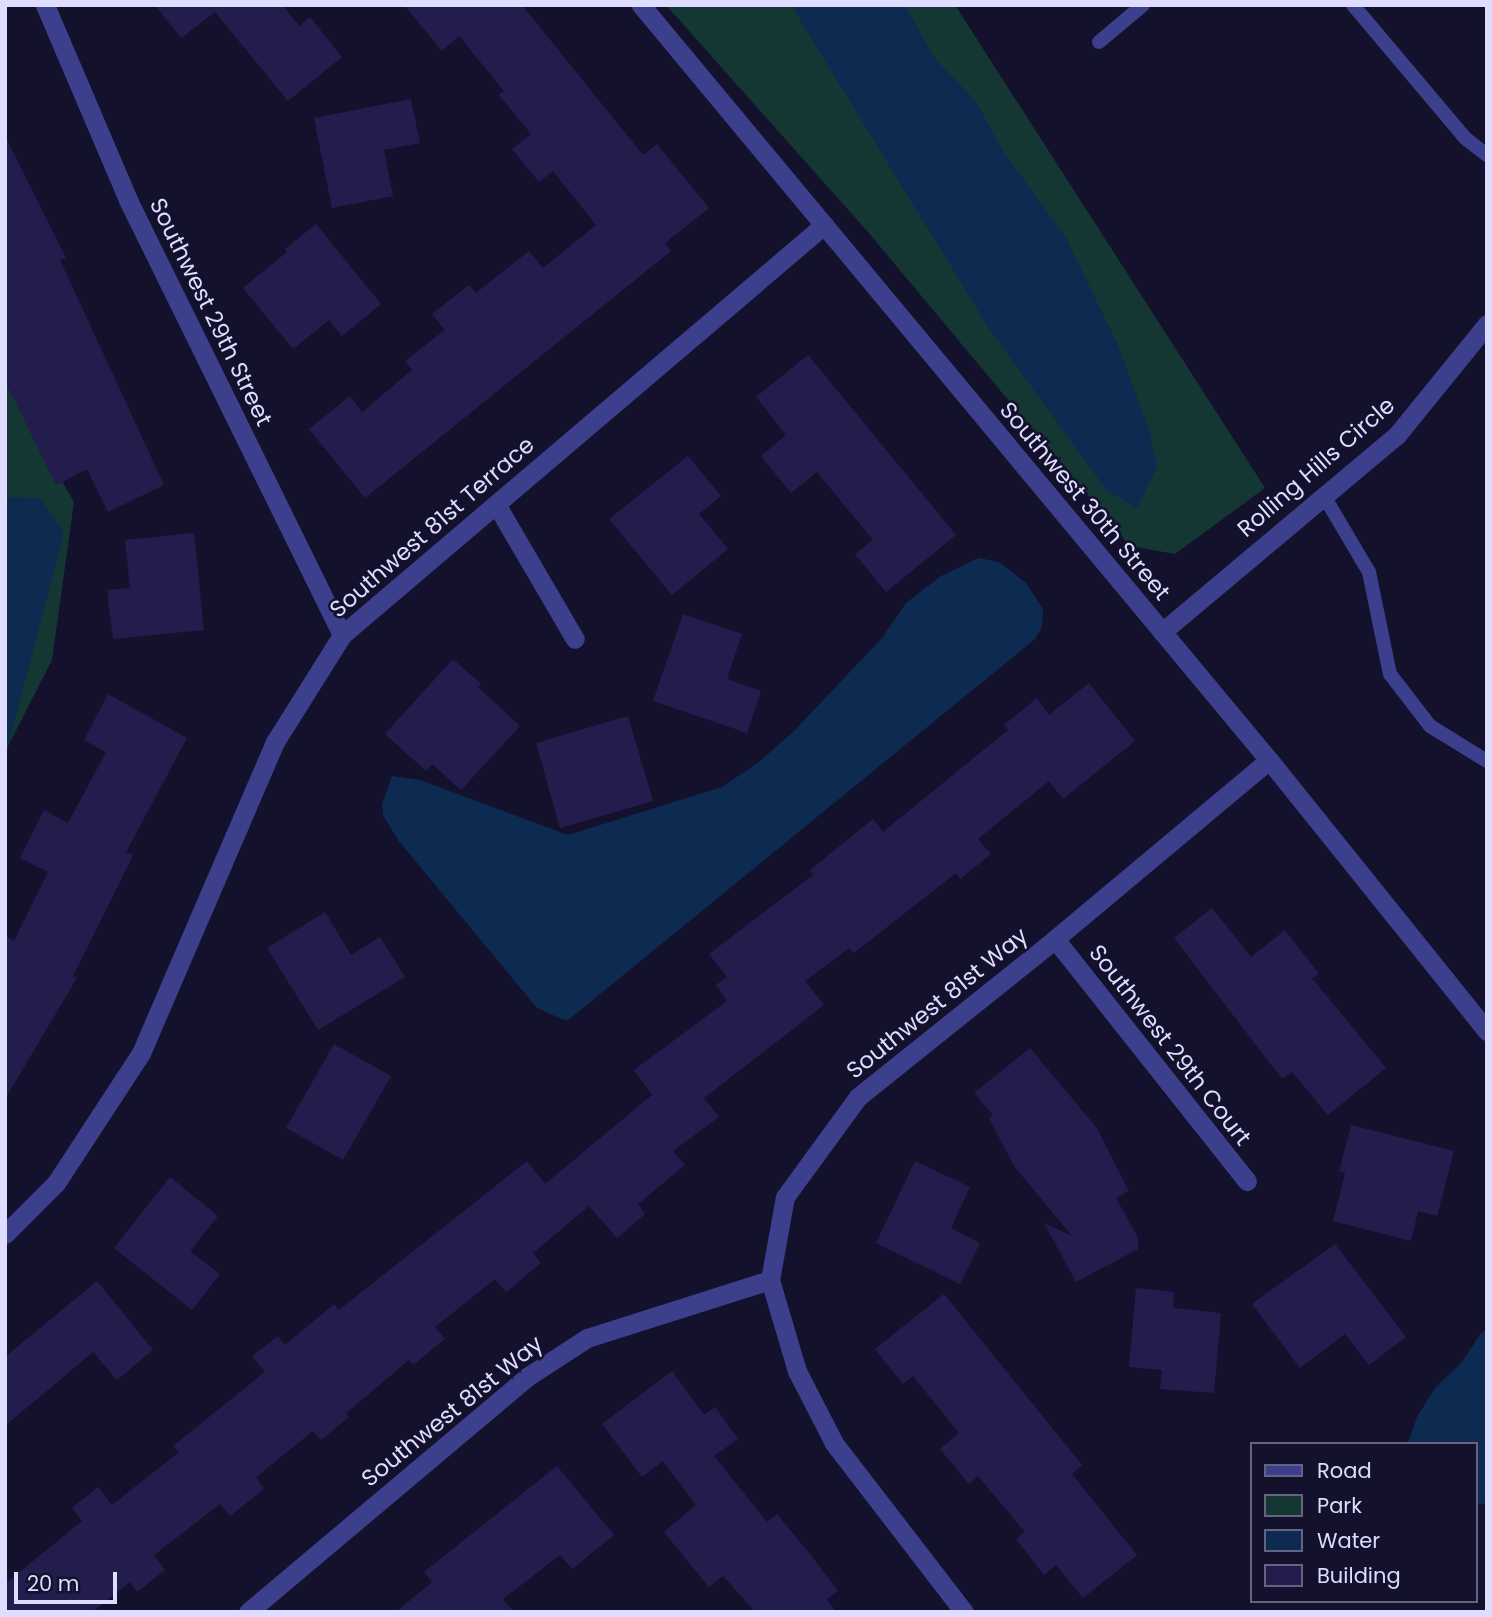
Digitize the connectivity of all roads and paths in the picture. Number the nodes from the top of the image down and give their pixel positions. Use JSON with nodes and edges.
{"nodes":[{"id":1,"x":45,"y":5,"type":"edge"},
{"id":2,"x":641,"y":5,"type":"edge"},
{"id":3,"x":1143,"y":5,"type":"edge"},
{"id":4,"x":1353,"y":5,"type":"edge"},
{"id":5,"x":1099,"y":42,"type":"dead end"},
{"id":6,"x":1487,"y":155,"type":"edge"},
{"id":7,"x":824,"y":225,"type":"junction"},
{"id":8,"x":1487,"y":324,"type":"edge"},
{"id":9,"x":1324,"y":496,"type":"junction"},
{"id":10,"x":496,"y":504,"type":"junction"},
{"id":11,"x":1162,"y":632,"type":"junction"},
{"id":12,"x":342,"y":635,"type":"junction"},
{"id":13,"x":575,"y":639,"type":"dead end"},
{"id":14,"x":1269,"y":760,"type":"junction"},
{"id":15,"x":1487,"y":761,"type":"edge"},
{"id":16,"x":1055,"y":939,"type":"junction"},
{"id":17,"x":1487,"y":1031,"type":"edge"},
{"id":18,"x":1247,"y":1181,"type":"dead end"},
{"id":19,"x":5,"y":1234,"type":"edge"},
{"id":20,"x":770,"y":1280,"type":"junction"},
{"id":21,"x":248,"y":1612,"type":"edge"},
{"id":22,"x":964,"y":1612,"type":"edge"}],
"edges":[{"from":1,"to":12,"type":"street","name":"Southwest 29th Street"},
{"from":2,"to":7,"type":"street","name":"Southwest 30th Street"},
{"from":3,"to":5,"type":"lane"},
{"from":4,"to":6,"type":"lane"},
{"from":7,"to":10,"type":"street","name":"Southwest 81st Terrace"},
{"from":7,"to":11,"type":"street","name":"Southwest 30th Street"},
{"from":8,"to":9,"type":"street","name":"Rolling Hills Circle"},
{"from":9,"to":11,"type":"street","name":"Rolling Hills Circle"},
{"from":9,"to":15,"type":"lane"},
{"from":10,"to":12,"type":"street","name":"Southwest 81st Terrace"},
{"from":10,"to":13,"type":"street"},
{"from":11,"to":14,"type":"street","name":"Southwest 30th Street"},
{"from":12,"to":19,"type":"street","name":"Southwest 81st Terrace"},
{"from":14,"to":16,"type":"street","name":"Southwest 81st Way"},
{"from":14,"to":17,"type":"street","name":"Southwest 30th Street"},
{"from":16,"to":18,"type":"street","name":"Southwest 29th Court"},
{"from":16,"to":20,"type":"street","name":"Southwest 81st Way"},
{"from":20,"to":21,"type":"street","name":"Southwest 81st Way"},
{"from":20,"to":22,"type":"street"}]}
